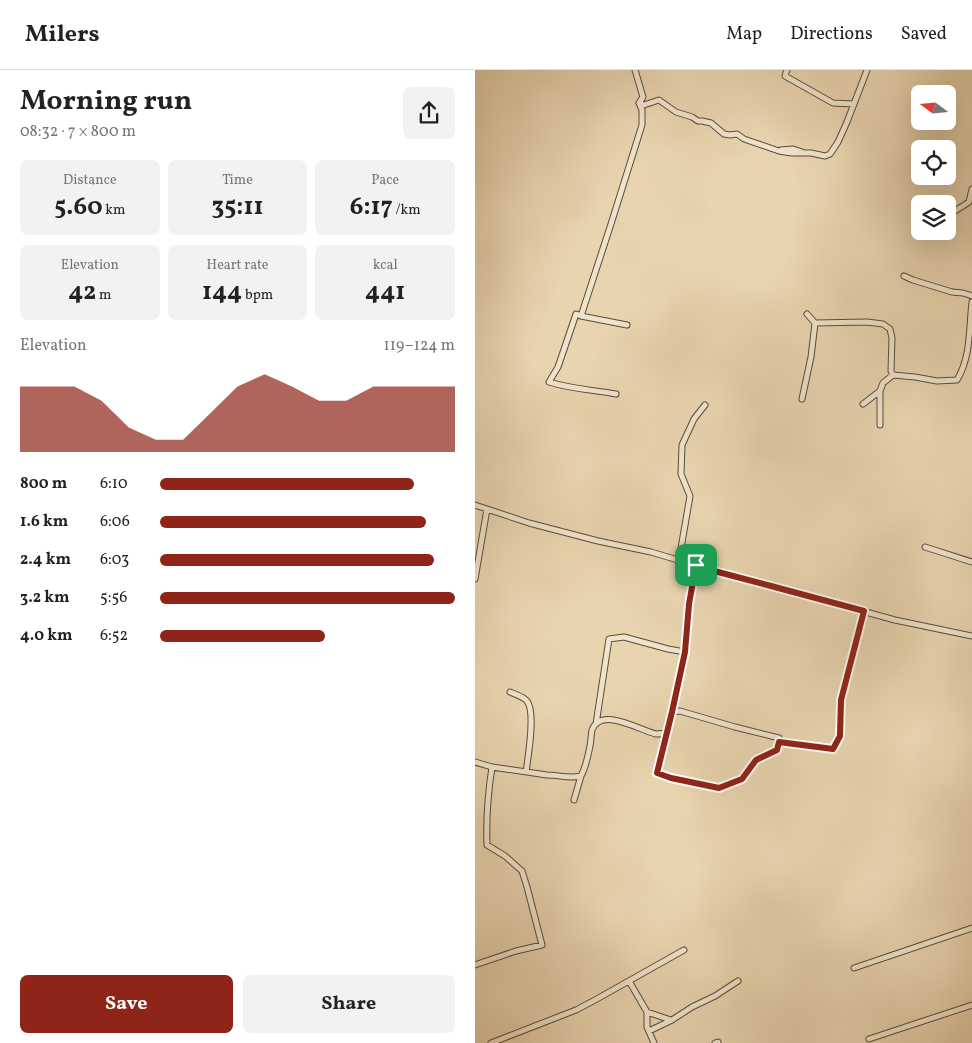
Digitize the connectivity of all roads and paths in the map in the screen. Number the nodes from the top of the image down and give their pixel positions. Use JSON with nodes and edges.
{"nodes":[{"id":1,"x":635,"y":70,"type":"edge"},
{"id":2,"x":787,"y":70,"type":"edge"},
{"id":3,"x":867,"y":70,"type":"edge"},
{"id":4,"x":639,"y":103,"type":"junction"},
{"id":5,"x":854,"y":104,"type":"junction"},
{"id":6,"x":972,"y":188,"type":"edge"},
{"id":7,"x":956,"y":210,"type":"edge"},
{"id":8,"x":904,"y":276,"type":"dead end"},
{"id":9,"x":972,"y":296,"type":"edge"},
{"id":10,"x":972,"y":302,"type":"edge"},
{"id":11,"x":807,"y":314,"type":"dead end"},
{"id":12,"x":581,"y":316,"type":"junction"},
{"id":13,"x":815,"y":323,"type":"junction"},
{"id":14,"x":627,"y":325,"type":"dead end"},
{"id":15,"x":893,"y":376,"type":"junction"},
{"id":16,"x":880,"y":390,"type":"junction"},
{"id":17,"x":616,"y":394,"type":"dead end"},
{"id":18,"x":801,"y":399,"type":"dead end"},
{"id":19,"x":863,"y":404,"type":"dead end"},
{"id":20,"x":705,"y":405,"type":"dead end"},
{"id":21,"x":880,"y":425,"type":"dead end"},
{"id":22,"x":475,"y":505,"type":"edge"},
{"id":23,"x":487,"y":509,"type":"junction"},
{"id":24,"x":925,"y":547,"type":"dead end"},
{"id":25,"x":679,"y":560,"type":"junction"},
{"id":26,"x":972,"y":562,"type":"edge"},
{"id":27,"x":696,"y":565,"type":"junction"},
{"id":28,"x":475,"y":579,"type":"edge"},
{"id":29,"x":864,"y":611,"type":"junction"},
{"id":30,"x":972,"y":636,"type":"edge"},
{"id":31,"x":685,"y":652,"type":"junction"},
{"id":32,"x":510,"y":692,"type":"dead end"},
{"id":33,"x":672,"y":712,"type":"junction"},
{"id":34,"x":596,"y":725,"type":"junction"},
{"id":35,"x":667,"y":733,"type":"junction"},
{"id":36,"x":779,"y":742,"type":"junction"},
{"id":37,"x":475,"y":762,"type":"edge"},
{"id":38,"x":492,"y":766,"type":"junction"},
{"id":39,"x":527,"y":772,"type":"junction"},
{"id":40,"x":581,"y":776,"type":"junction"},
{"id":41,"x":575,"y":800,"type":"dead end"},
{"id":42,"x":972,"y":928,"type":"edge"},
{"id":43,"x":683,"y":950,"type":"dead end"},
{"id":44,"x":475,"y":965,"type":"edge"},
{"id":45,"x":854,"y":968,"type":"dead end"},
{"id":46,"x":629,"y":981,"type":"junction"},
{"id":47,"x":738,"y":982,"type":"dead end"},
{"id":48,"x":972,"y":1005,"type":"edge"},
{"id":49,"x":647,"y":1012,"type":"junction"},
{"id":50,"x":672,"y":1020,"type":"junction"},
{"id":51,"x":649,"y":1031,"type":"junction"},
{"id":52,"x":869,"y":1039,"type":"dead end"},
{"id":53,"x":491,"y":1043,"type":"edge"},
{"id":54,"x":654,"y":1043,"type":"edge"}],
"edges":[{"from":1,"to":4,"type":"street"},
{"from":2,"to":5,"type":"street"},
{"from":3,"to":5,"type":"street"},
{"from":4,"to":5,"type":"street"},
{"from":4,"to":12,"type":"street"},
{"from":6,"to":7,"type":"street"},
{"from":8,"to":9,"type":"street"},
{"from":10,"to":15,"type":"street"},
{"from":11,"to":13,"type":"street"},
{"from":12,"to":14,"type":"street"},
{"from":12,"to":17,"type":"street"},
{"from":13,"to":15,"type":"street"},
{"from":13,"to":18,"type":"street"},
{"from":15,"to":16,"type":"street"},
{"from":16,"to":19,"type":"street"},
{"from":16,"to":21,"type":"street"},
{"from":20,"to":25,"type":"street"},
{"from":22,"to":23,"type":"street"},
{"from":23,"to":25,"type":"street"},
{"from":23,"to":28,"type":"street"},
{"from":24,"to":26,"type":"street"},
{"from":25,"to":27,"type":"street"},
{"from":27,"to":29,"type":"street"},
{"from":27,"to":31,"type":"street"},
{"from":29,"to":30,"type":"street"},
{"from":29,"to":36,"type":"street"},
{"from":31,"to":33,"type":"street"},
{"from":31,"to":34,"type":"street"},
{"from":32,"to":39,"type":"street"},
{"from":33,"to":35,"type":"street"},
{"from":33,"to":36,"type":"street"},
{"from":34,"to":35,"type":"street"},
{"from":34,"to":40,"type":"street"},
{"from":35,"to":36,"type":"street"},
{"from":37,"to":38,"type":"street"},
{"from":38,"to":39,"type":"street"},
{"from":38,"to":44,"type":"street"},
{"from":39,"to":40,"type":"street"},
{"from":40,"to":41,"type":"street"},
{"from":42,"to":45,"type":"street"},
{"from":43,"to":46,"type":"street"},
{"from":46,"to":49,"type":"street"},
{"from":46,"to":53,"type":"street"},
{"from":47,"to":50,"type":"street"},
{"from":48,"to":52,"type":"street"},
{"from":49,"to":50,"type":"street"},
{"from":49,"to":51,"type":"street"},
{"from":50,"to":51,"type":"street"},
{"from":51,"to":54,"type":"street"}]}
